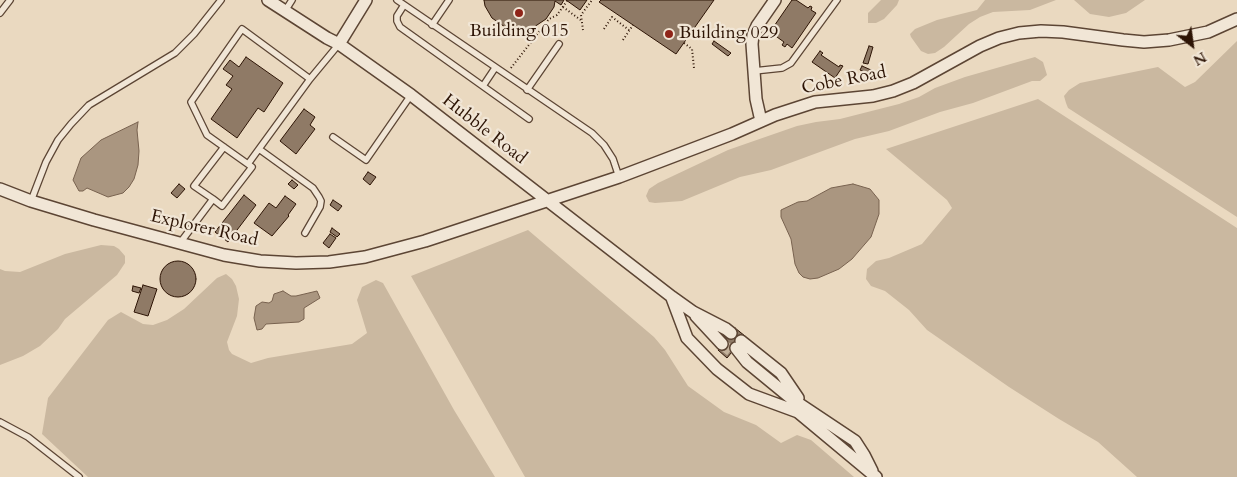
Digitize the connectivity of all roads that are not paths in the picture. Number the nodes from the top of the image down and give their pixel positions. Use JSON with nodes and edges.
{"nodes":[{"id":1,"x":10,"y":0,"type":"edge"},
{"id":2,"x":221,"y":0,"type":"edge"},
{"id":3,"x":268,"y":0,"type":"edge"},
{"id":4,"x":292,"y":0,"type":"edge"},
{"id":5,"x":366,"y":0,"type":"edge"},
{"id":6,"x":397,"y":0,"type":"edge"},
{"id":7,"x":449,"y":0,"type":"edge"},
{"id":8,"x":775,"y":0,"type":"edge"},
{"id":9,"x":837,"y":0,"type":"edge"},
{"id":10,"x":404,"y":5,"type":"junction"},
{"id":11,"x":284,"y":11,"type":"junction"},
{"id":12,"x":0,"y":13,"type":"edge"},
{"id":13,"x":1237,"y":19,"type":"edge"},
{"id":14,"x":432,"y":25,"type":"junction"},
{"id":15,"x":339,"y":44,"type":"junction"},
{"id":16,"x":559,"y":44,"type":"dead end"},
{"id":17,"x":495,"y":68,"type":"junction"},
{"id":18,"x":754,"y":71,"type":"junction"},
{"id":19,"x":310,"y":79,"type":"junction"},
{"id":20,"x":483,"y":86,"type":"junction"},
{"id":21,"x":527,"y":90,"type":"junction"},
{"id":22,"x":411,"y":95,"type":"junction"},
{"id":23,"x":529,"y":119,"type":"dead end"},
{"id":24,"x":761,"y":121,"type":"junction"},
{"id":25,"x":333,"y":137,"type":"dead end"},
{"id":26,"x":224,"y":146,"type":"junction"},
{"id":27,"x":259,"y":149,"type":"junction"},
{"id":28,"x":248,"y":164,"type":"junction"},
{"id":29,"x":620,"y":177,"type":"junction"},
{"id":30,"x":0,"y":188,"type":"edge"},
{"id":31,"x":213,"y":199,"type":"junction"},
{"id":32,"x":548,"y":200,"type":"junction"},
{"id":33,"x":31,"y":201,"type":"junction"},
{"id":34,"x":305,"y":233,"type":"dead end"},
{"id":35,"x":180,"y":244,"type":"junction"},
{"id":36,"x":672,"y":297,"type":"junction"},
{"id":37,"x":693,"y":312,"type":"junction"},
{"id":38,"x":806,"y":407,"type":"junction"},
{"id":39,"x":0,"y":422,"type":"edge"},
{"id":40,"x":875,"y":476,"type":"edge"},
{"id":41,"x":79,"y":477,"type":"edge"}],
"edges":[{"from":1,"to":12,"type":"lane"},
{"from":2,"to":33,"type":"lane"},
{"from":3,"to":11,"type":"street","name":"Hubble Road"},
{"from":4,"to":11,"type":"lane"},
{"from":5,"to":15,"type":"street"},
{"from":6,"to":10,"type":"lane"},
{"from":7,"to":14,"type":"lane"},
{"from":8,"to":18,"type":"street"},
{"from":9,"to":18,"type":"lane"},
{"from":10,"to":14,"type":"lane"},
{"from":10,"to":20,"type":"lane"},
{"from":11,"to":15,"type":"street","name":"Hubble Road"},
{"from":13,"to":24,"type":"street","name":"Cobe Road"},
{"from":14,"to":17,"type":"lane"},
{"from":15,"to":19,"type":"lane"},
{"from":15,"to":22,"type":"street","name":"Hubble Road"},
{"from":16,"to":21,"type":"lane"},
{"from":17,"to":20,"type":"lane"},
{"from":17,"to":21,"type":"lane"},
{"from":18,"to":24,"type":"street"},
{"from":19,"to":26,"type":"lane"},
{"from":19,"to":27,"type":"lane"},
{"from":20,"to":23,"type":"lane"},
{"from":21,"to":29,"type":"lane"},
{"from":22,"to":25,"type":"lane"},
{"from":22,"to":32,"type":"street","name":"Hubble Road"},
{"from":24,"to":29,"type":"street","name":"Cobe Road"},
{"from":26,"to":28,"type":"lane"},
{"from":26,"to":31,"type":"lane"},
{"from":27,"to":28,"type":"lane"},
{"from":27,"to":34,"type":"lane"},
{"from":28,"to":31,"type":"lane"},
{"from":29,"to":32,"type":"street","name":"Cobe Road"},
{"from":30,"to":33,"type":"street","name":"Explorer Road"},
{"from":31,"to":35,"type":"lane"},
{"from":32,"to":35,"type":"street","name":"Explorer Road"},
{"from":32,"to":36,"type":"street","name":"Hubble Road"},
{"from":33,"to":35,"type":"street","name":"Explorer Road"},
{"from":36,"to":37,"type":"street","name":"Hubble Road"},
{"from":36,"to":40,"type":"street"},
{"from":37,"to":37,"type":"street","name":"Hubble Road"},
{"from":38,"to":38,"type":"street"},
{"from":38,"to":40,"type":"street"},
{"from":39,"to":41,"type":"lane"}]}
